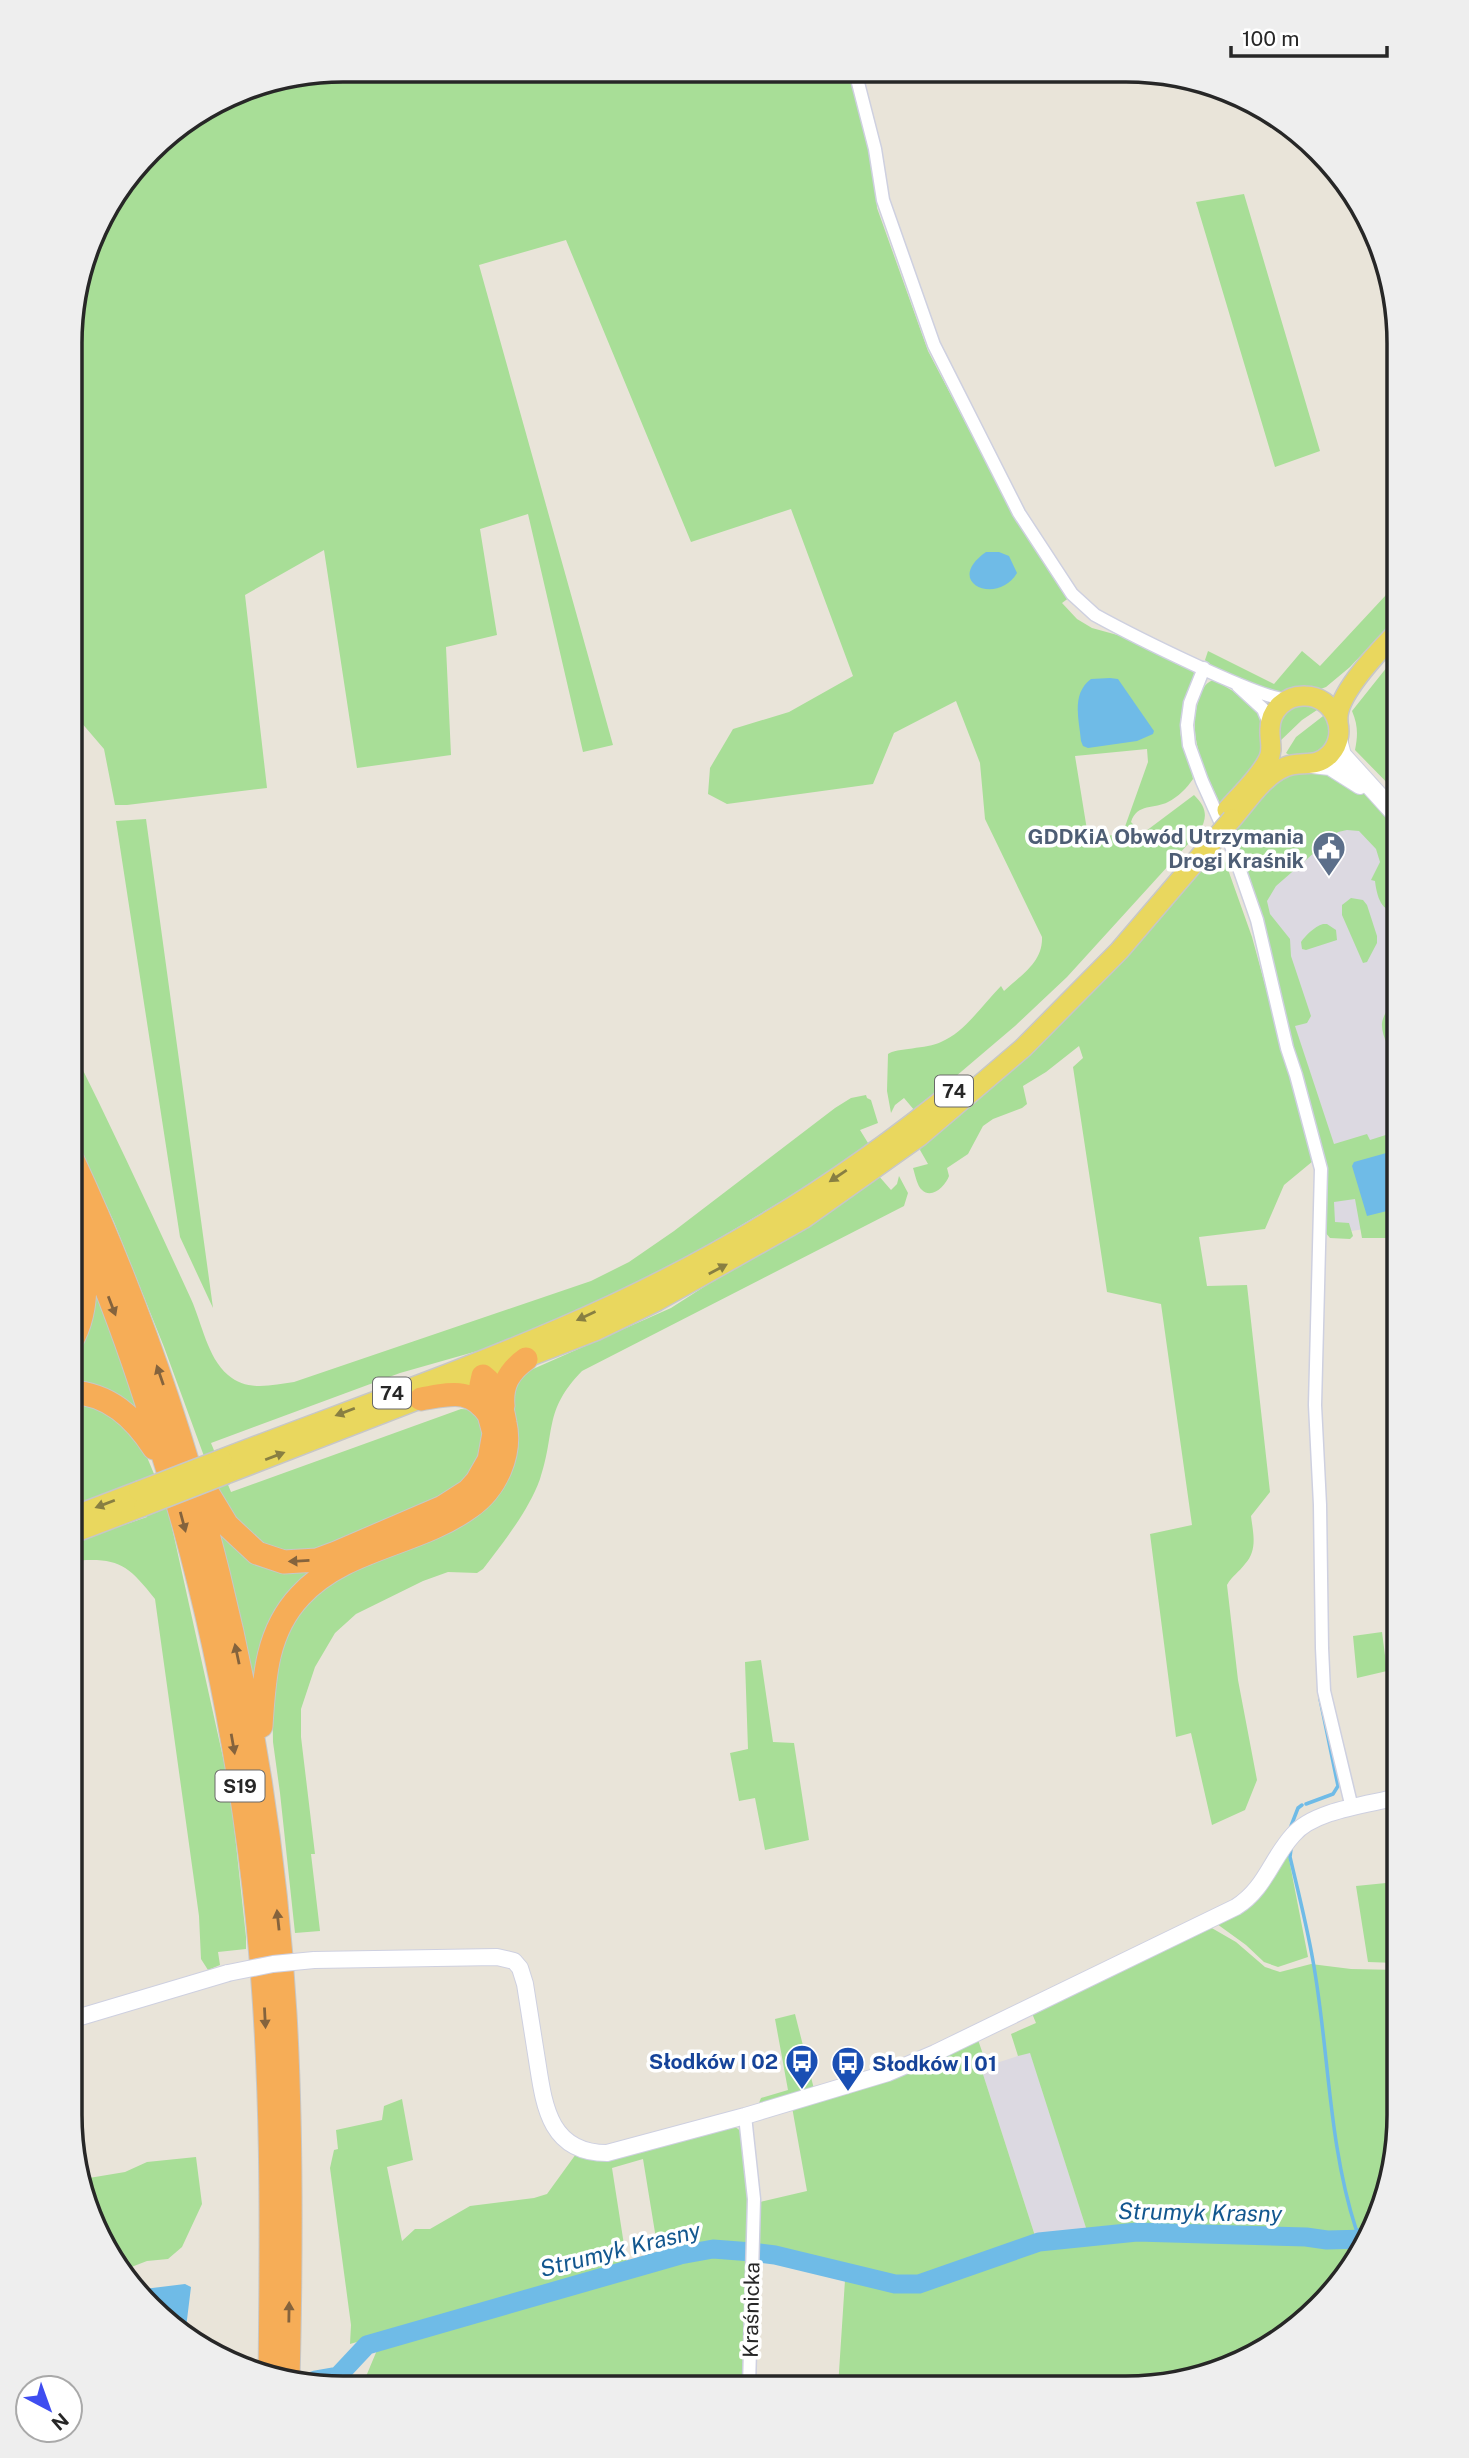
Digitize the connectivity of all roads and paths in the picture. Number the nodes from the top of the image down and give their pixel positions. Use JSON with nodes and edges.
{"nodes":[{"id":1,"x":858,"y":82,"type":"edge"},
{"id":2,"x":1387,"y":643,"type":"edge"},
{"id":3,"x":1369,"y":662,"type":"junction"},
{"id":4,"x":1204,"y":668,"type":"junction"},
{"id":5,"x":1235,"y":684,"type":"junction"},
{"id":6,"x":1311,"y":696,"type":"junction"},
{"id":7,"x":1291,"y":698,"type":"junction"},
{"id":8,"x":1338,"y":731,"type":"junction"},
{"id":9,"x":1270,"y":733,"type":"junction"},
{"id":10,"x":1305,"y":765,"type":"junction"},
{"id":11,"x":1380,"y":799,"type":"junction"},
{"id":12,"x":1387,"y":806,"type":"edge"},
{"id":13,"x":1230,"y":814,"type":"junction"},
{"id":14,"x":1211,"y":835,"type":"junction"},
{"id":15,"x":82,"y":1180,"type":"edge"},
{"id":16,"x":82,"y":1234,"type":"edge"},
{"id":17,"x":82,"y":1254,"type":"edge"},
{"id":18,"x":82,"y":1314,"type":"edge"},
{"id":19,"x":526,"y":1359,"type":"junction"},
{"id":20,"x":480,"y":1368,"type":"junction"},
{"id":21,"x":82,"y":1394,"type":"edge"},
{"id":22,"x":421,"y":1399,"type":"junction"},
{"id":23,"x":497,"y":1415,"type":"junction"},
{"id":24,"x":181,"y":1440,"type":"junction"},
{"id":25,"x":224,"y":1467,"type":"junction"},
{"id":26,"x":169,"y":1474,"type":"junction"},
{"id":27,"x":141,"y":1498,"type":"junction"},
{"id":28,"x":82,"y":1514,"type":"edge"},
{"id":29,"x":82,"y":1528,"type":"edge"},
{"id":30,"x":259,"y":1769,"type":"junction"},
{"id":31,"x":1387,"y":1800,"type":"edge"},
{"id":32,"x":1352,"y":1808,"type":"junction"},
{"id":33,"x":82,"y":2016,"type":"edge"},
{"id":34,"x":745,"y":2116,"type":"junction"},
{"id":35,"x":270,"y":2365,"type":"edge"},
{"id":36,"x":288,"y":2370,"type":"edge"},
{"id":37,"x":749,"y":2376,"type":"edge"}],
"edges":[{"from":1,"to":4,"type":"street"},
{"from":2,"to":3,"type":"main road","number":"74"},
{"from":3,"to":6,"type":"main road","number":"74"},
{"from":3,"to":8,"type":"main road","number":"74"},
{"from":4,"to":5,"type":"street"},
{"from":4,"to":32,"type":"street"},
{"from":5,"to":7,"type":"street"},
{"from":5,"to":9,"type":"street"},
{"from":6,"to":7,"type":"main road","number":"74"},
{"from":6,"to":8,"type":"main road"},
{"from":7,"to":9,"type":"main road","number":"74"},
{"from":8,"to":10,"type":"main road","number":"74"},
{"from":8,"to":11,"type":"main road"},
{"from":9,"to":10,"type":"main road"},
{"from":9,"to":13,"type":"main road","number":"74"},
{"from":10,"to":11,"type":"main road"},
{"from":10,"to":13,"type":"main road","number":"74"},
{"from":11,"to":12,"type":"main road"},
{"from":13,"to":14,"type":"main road","number":"74"},
{"from":19,"to":14,"type":"main road","number":"74","one_way":true},
{"from":14,"to":20,"type":"main road","number":"74","one_way":true},
{"from":24,"to":15,"type":"highway","number":"S19","one_way":true},
{"from":16,"to":26,"type":"highway","number":"S19","one_way":true},
{"from":17,"to":18,"type":"highway"},
{"from":19,"to":20,"type":"main road","number":"74"},
{"from":19,"to":23,"type":"highway"},
{"from":20,"to":22,"type":"main road","number":"74"},
{"from":20,"to":23,"type":"highway"},
{"from":20,"to":25,"type":"main road","number":"74","one_way":true},
{"from":21,"to":26,"type":"highway"},
{"from":22,"to":23,"type":"highway"},
{"from":25,"to":22,"type":"main road","number":"74","one_way":true},
{"from":23,"to":24,"type":"highway","one_way":true},
{"from":23,"to":30,"type":"highway"},
{"from":30,"to":24,"type":"highway","number":"S19","one_way":true},
{"from":25,"to":27,"type":"main road","number":"74","bridge":true},
{"from":26,"to":35,"type":"highway","number":"S19","one_way":true},
{"from":27,"to":28,"type":"main road","number":"74","one_way":true},
{"from":27,"to":29,"type":"main road","number":"74"},
{"from":36,"to":30,"type":"highway","number":"S19","one_way":true},
{"from":31,"to":32,"type":"street"},
{"from":32,"to":34,"type":"street"},
{"from":33,"to":34,"type":"street","bridge":true},
{"from":34,"to":37,"type":"street","name":"Kraśnicka"}]}
